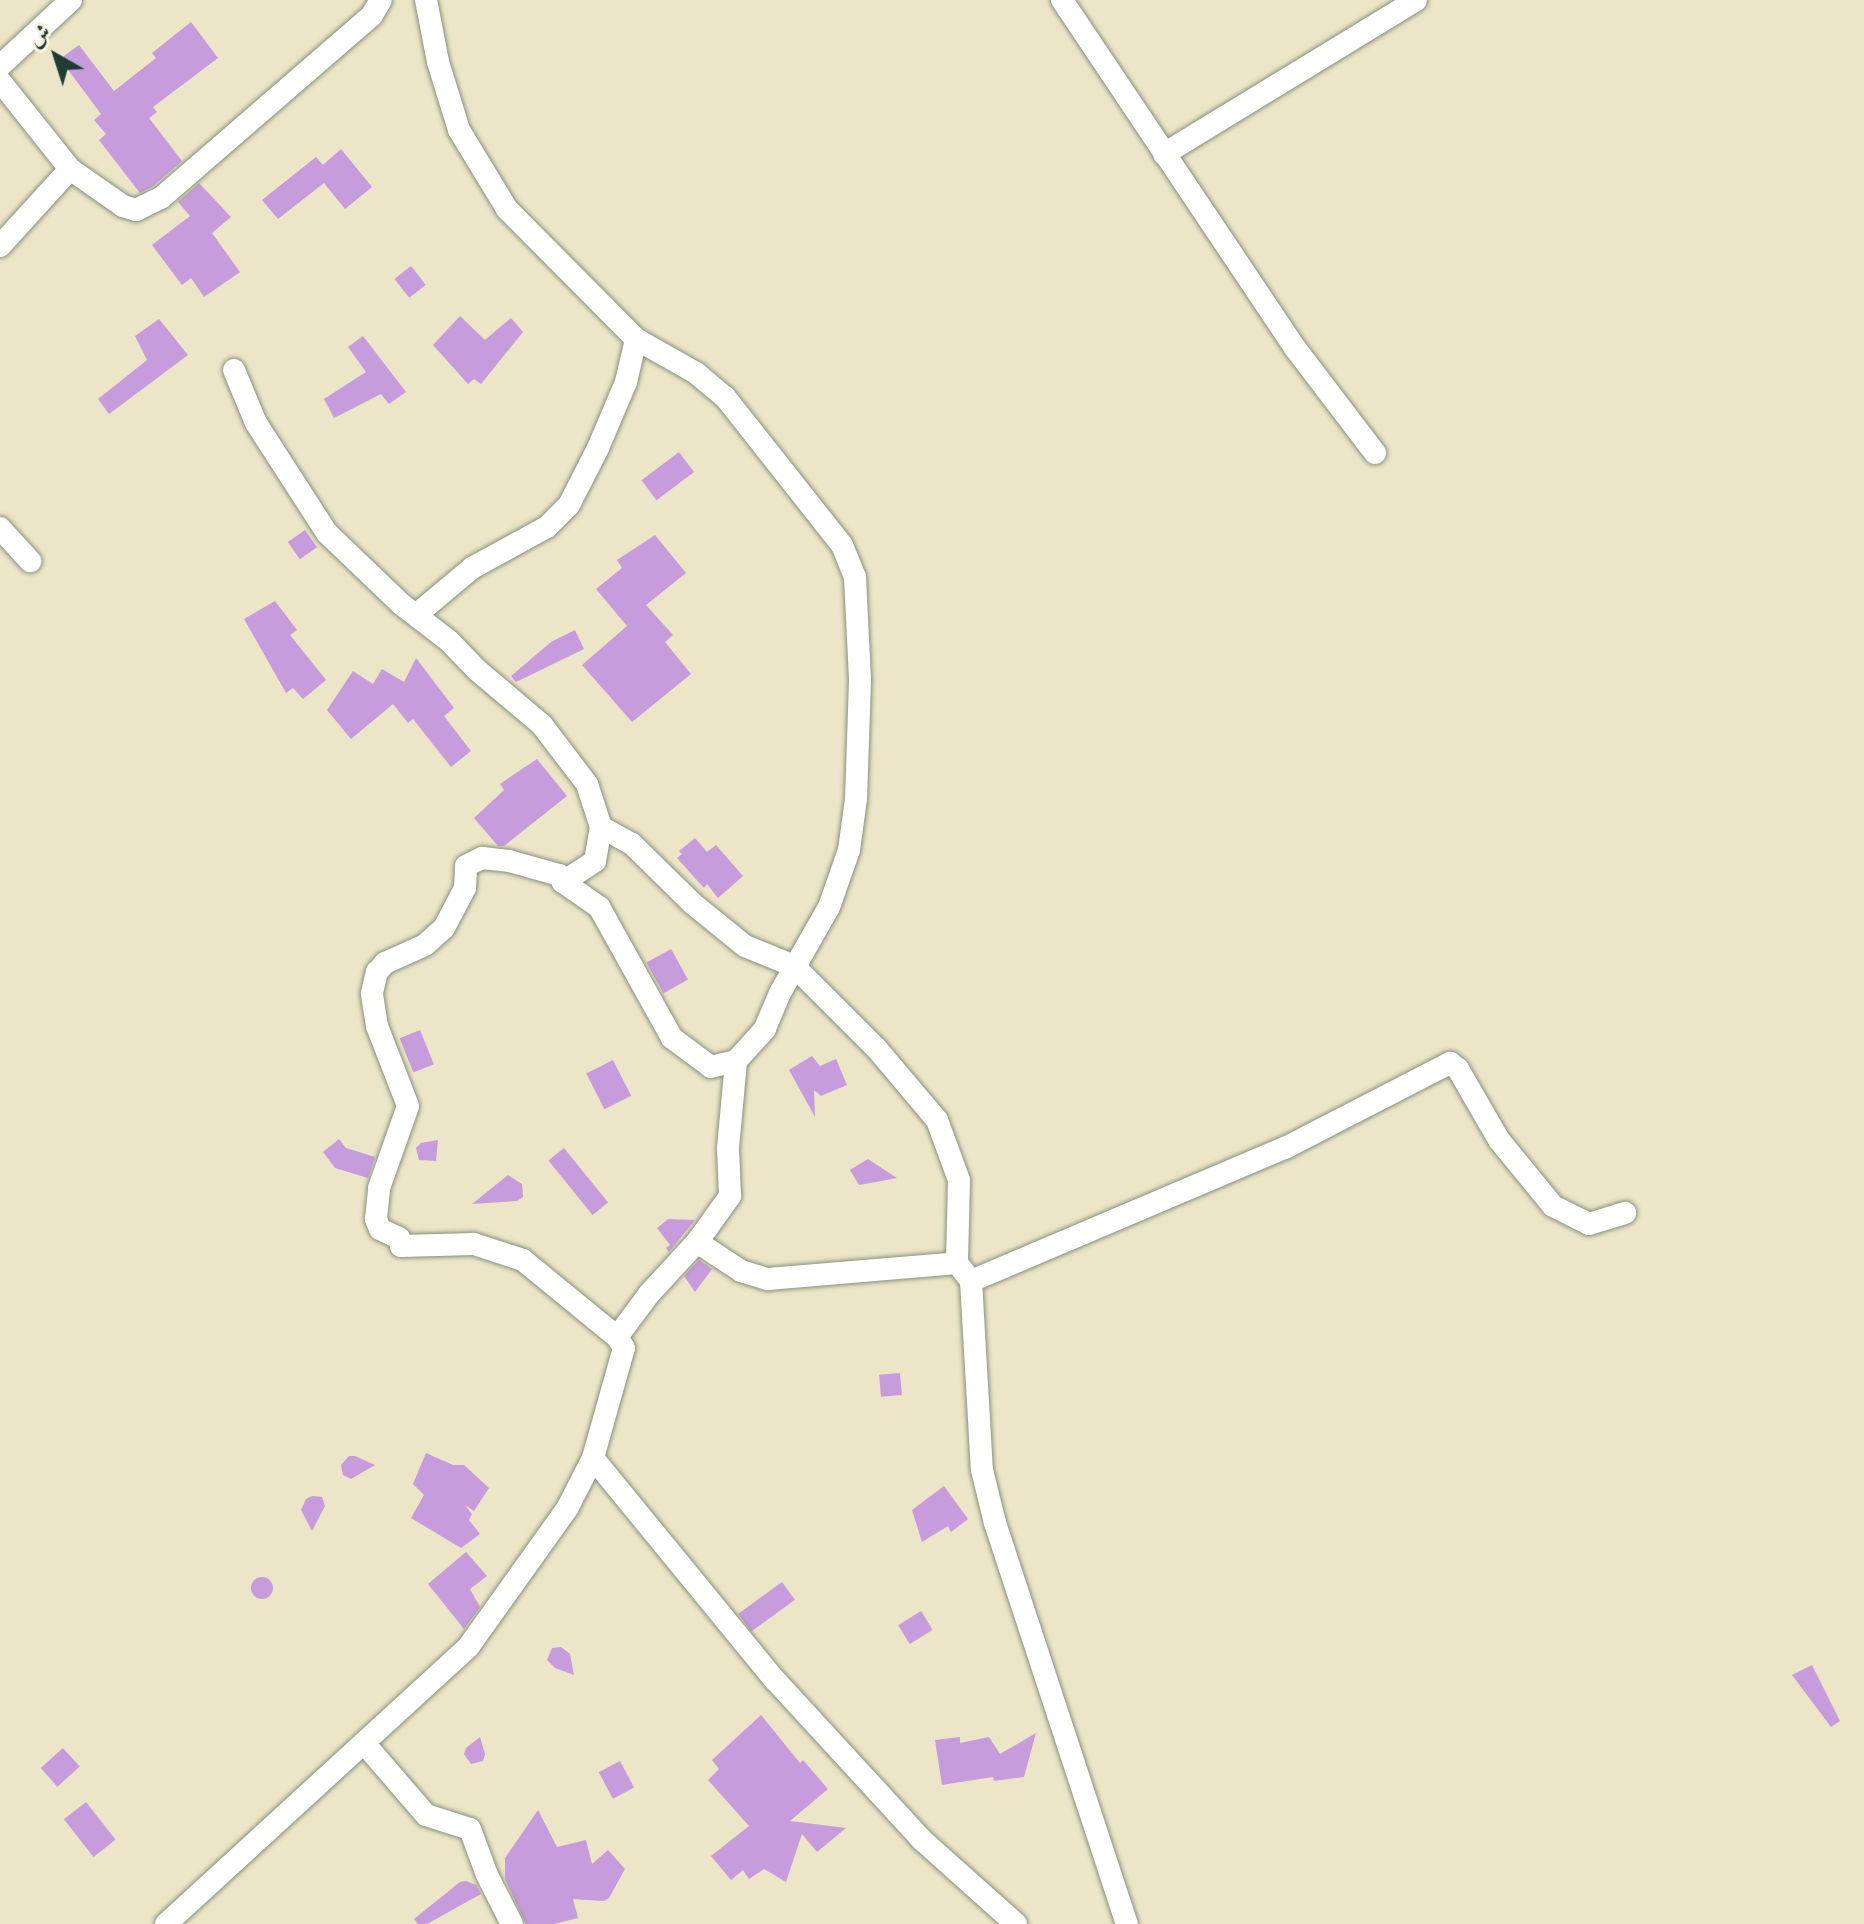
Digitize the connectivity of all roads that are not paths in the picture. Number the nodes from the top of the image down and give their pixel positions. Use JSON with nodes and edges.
{"nodes":[{"id":1,"x":71,"y":0,"type":"edge"},
{"id":2,"x":381,"y":0,"type":"edge"},
{"id":3,"x":426,"y":0,"type":"edge"},
{"id":4,"x":1062,"y":0,"type":"edge"},
{"id":5,"x":1416,"y":0,"type":"edge"},
{"id":6,"x":0,"y":66,"type":"edge"},
{"id":7,"x":0,"y":81,"type":"edge"},
{"id":8,"x":1164,"y":154,"type":"junction"},
{"id":9,"x":70,"y":169,"type":"junction"},
{"id":10,"x":0,"y":246,"type":"edge"},
{"id":11,"x":636,"y":339,"type":"junction"},
{"id":12,"x":234,"y":370,"type":"dead end"},
{"id":13,"x":1375,"y":453,"type":"dead end"},
{"id":14,"x":0,"y":528,"type":"edge"},
{"id":15,"x":30,"y":561,"type":"dead end"},
{"id":16,"x":416,"y":615,"type":"junction"},
{"id":17,"x":601,"y":827,"type":"junction"},
{"id":18,"x":563,"y":882,"type":"junction"},
{"id":19,"x":794,"y":966,"type":"junction"},
{"id":20,"x":736,"y":1061,"type":"junction"},
{"id":21,"x":1625,"y":1213,"type":"dead end"},
{"id":22,"x":697,"y":1242,"type":"junction"},
{"id":23,"x":957,"y":1263,"type":"junction"},
{"id":24,"x":971,"y":1281,"type":"junction"},
{"id":25,"x":617,"y":1337,"type":"junction"},
{"id":26,"x":593,"y":1458,"type":"junction"},
{"id":27,"x":364,"y":1743,"type":"junction"},
{"id":28,"x":166,"y":1924,"type":"edge"},
{"id":29,"x":512,"y":1924,"type":"edge"},
{"id":30,"x":1016,"y":1924,"type":"edge"},
{"id":31,"x":1127,"y":1924,"type":"edge"}],
"edges":[{"from":1,"to":6,"type":"street"},
{"from":2,"to":9,"type":"street"},
{"from":3,"to":11,"type":"street"},
{"from":4,"to":8,"type":"street"},
{"from":5,"to":8,"type":"street"},
{"from":7,"to":9,"type":"street"},
{"from":8,"to":13,"type":"street"},
{"from":9,"to":10,"type":"street"},
{"from":11,"to":16,"type":"street"},
{"from":11,"to":19,"type":"street"},
{"from":12,"to":16,"type":"street"},
{"from":14,"to":15,"type":"street"},
{"from":16,"to":17,"type":"street"},
{"from":17,"to":18,"type":"street"},
{"from":17,"to":19,"type":"street"},
{"from":18,"to":20,"type":"street"},
{"from":18,"to":25,"type":"street"},
{"from":19,"to":20,"type":"street"},
{"from":19,"to":23,"type":"street"},
{"from":20,"to":22,"type":"street"},
{"from":21,"to":24,"type":"street"},
{"from":22,"to":23,"type":"street"},
{"from":22,"to":25,"type":"street"},
{"from":23,"to":24,"type":"street"},
{"from":24,"to":31,"type":"street"},
{"from":25,"to":26,"type":"street"},
{"from":26,"to":27,"type":"street"},
{"from":26,"to":30,"type":"street"},
{"from":27,"to":28,"type":"street"},
{"from":27,"to":29,"type":"street"}]}
